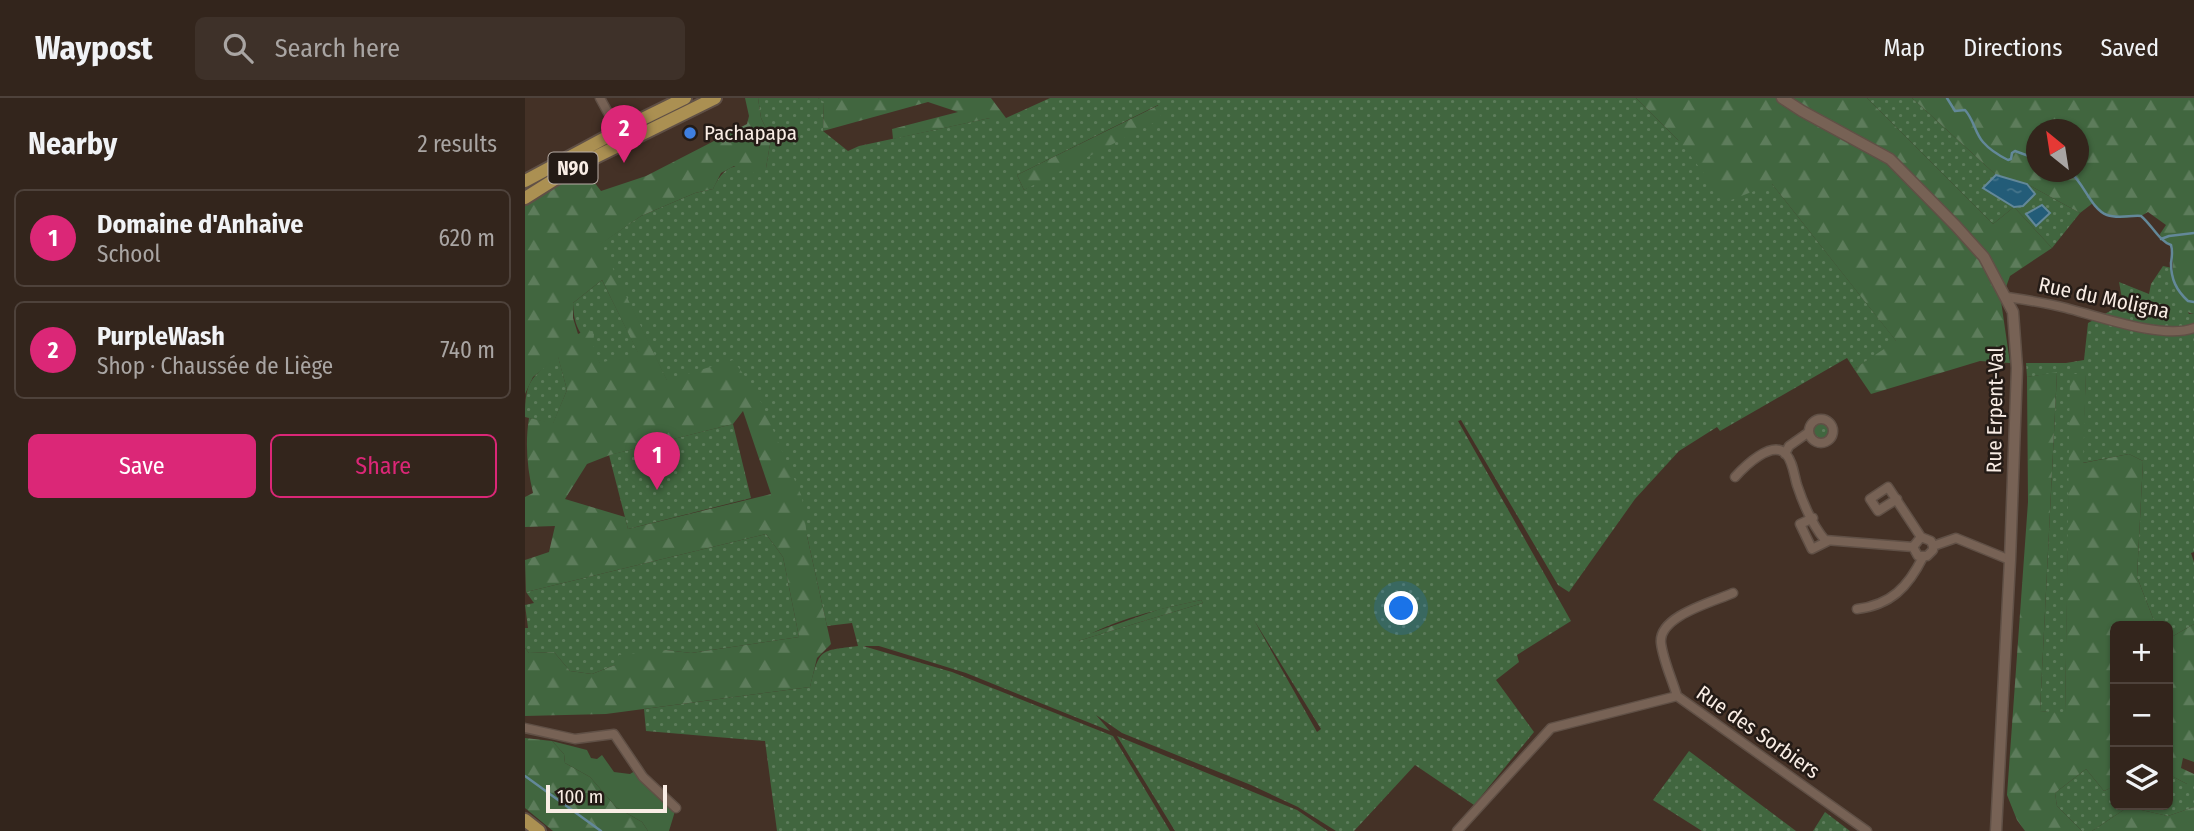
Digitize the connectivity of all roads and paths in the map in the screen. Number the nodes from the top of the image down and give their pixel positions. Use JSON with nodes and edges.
{"nodes":[{"id":1,"x":600,"y":98,"type":"edge"},
{"id":2,"x":685,"y":98,"type":"edge"},
{"id":3,"x":714,"y":98,"type":"edge"},
{"id":4,"x":1783,"y":98,"type":"edge"},
{"id":5,"x":620,"y":136,"type":"junction"},
{"id":6,"x":525,"y":180,"type":"edge"},
{"id":7,"x":525,"y":198,"type":"edge"},
{"id":8,"x":2007,"y":297,"type":"junction"},
{"id":9,"x":2194,"y":328,"type":"edge"},
{"id":10,"x":1809,"y":432,"type":"dead end"},
{"id":11,"x":1786,"y":454,"type":"junction"},
{"id":12,"x":1735,"y":477,"type":"dead end"},
{"id":13,"x":1897,"y":499,"type":"dead end"},
{"id":14,"x":1813,"y":518,"type":"junction"},
{"id":15,"x":1921,"y":537,"type":"junction"},
{"id":16,"x":1828,"y":541,"type":"junction"},
{"id":17,"x":1933,"y":546,"type":"junction"},
{"id":18,"x":1913,"y":547,"type":"junction"},
{"id":19,"x":1923,"y":557,"type":"junction"},
{"id":20,"x":2010,"y":560,"type":"junction"},
{"id":21,"x":1733,"y":593,"type":"dead end"},
{"id":22,"x":1857,"y":608,"type":"dead end"},
{"id":23,"x":1677,"y":696,"type":"junction"},
{"id":24,"x":525,"y":728,"type":"edge"},
{"id":25,"x":676,"y":808,"type":"dead end"},
{"id":26,"x":525,"y":820,"type":"edge"},
{"id":27,"x":537,"y":830,"type":"edge"},
{"id":28,"x":1457,"y":831,"type":"edge"},
{"id":29,"x":1867,"y":831,"type":"edge"},
{"id":30,"x":1996,"y":831,"type":"edge"}],
"edges":[{"from":1,"to":5,"type":"street"},
{"from":2,"to":5,"type":"main road","number":"N90"},
{"from":3,"to":5,"type":"main road","number":"N90"},
{"from":4,"to":8,"type":"street","name":"Rue Erpent-Val"},
{"from":5,"to":6,"type":"main road","number":"N90"},
{"from":5,"to":7,"type":"main road","number":"N90"},
{"from":8,"to":9,"type":"street","name":"Rue du Moligna"},
{"from":8,"to":20,"type":"street","name":"Rue Erpent-Val"},
{"from":10,"to":11,"type":"street"},
{"from":11,"to":12,"type":"street"},
{"from":11,"to":14,"type":"street"},
{"from":13,"to":15,"type":"street"},
{"from":14,"to":16,"type":"street"},
{"from":14,"to":16,"type":"street"},
{"from":15,"to":17,"type":"street"},
{"from":15,"to":18,"type":"street"},
{"from":16,"to":18,"type":"street"},
{"from":17,"to":19,"type":"street"},
{"from":17,"to":20,"type":"street"},
{"from":18,"to":19,"type":"street"},
{"from":19,"to":22,"type":"street"},
{"from":20,"to":30,"type":"street","name":"Rue Erpent-Val"},
{"from":21,"to":23,"type":"street"},
{"from":23,"to":28,"type":"street","name":"Rue des Sorbiers"},
{"from":23,"to":29,"type":"street","name":"Rue des Sorbiers"},
{"from":24,"to":25,"type":"street"},
{"from":26,"to":27,"type":"main road"}]}
